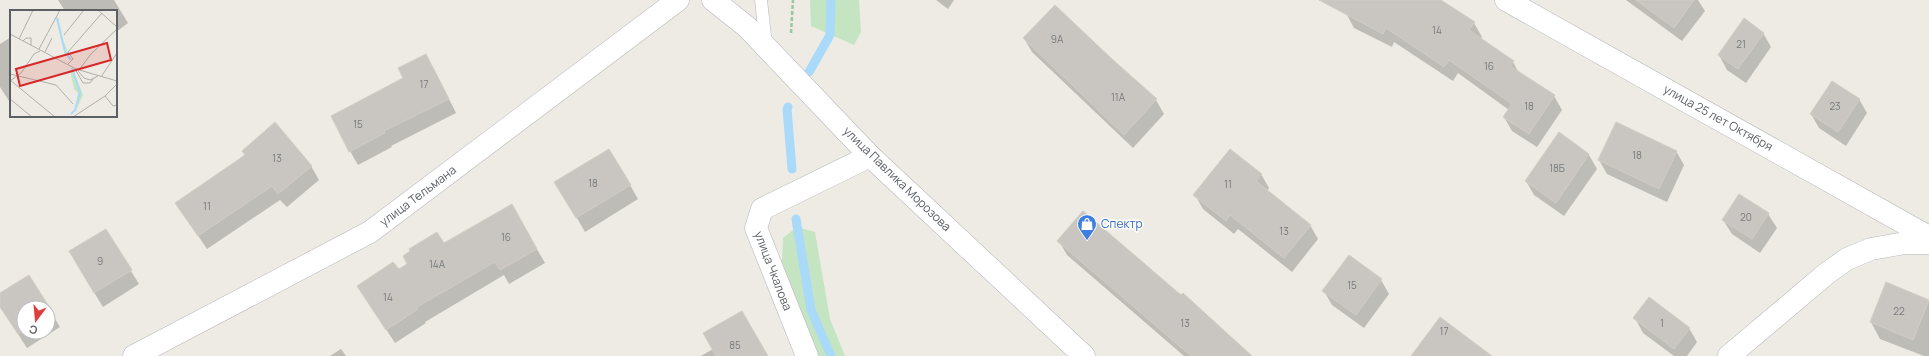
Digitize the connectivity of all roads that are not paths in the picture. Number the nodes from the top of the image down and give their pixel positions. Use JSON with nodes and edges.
{"nodes":[{"id":1,"x":678,"y":0,"type":"edge"},
{"id":2,"x":713,"y":0,"type":"edge"},
{"id":3,"x":729,"y":0,"type":"edge"},
{"id":4,"x":761,"y":0,"type":"edge"},
{"id":5,"x":1506,"y":0,"type":"edge"},
{"id":6,"x":747,"y":27,"type":"junction"},
{"id":7,"x":766,"y":46,"type":"junction"},
{"id":8,"x":870,"y":156,"type":"junction"},
{"id":9,"x":1929,"y":237,"type":"edge"},
{"id":10,"x":1929,"y":243,"type":"edge"},
{"id":11,"x":134,"y":356,"type":"edge"},
{"id":12,"x":807,"y":356,"type":"edge"},
{"id":13,"x":1084,"y":356,"type":"edge"},
{"id":14,"x":1729,"y":356,"type":"edge"}],
"edges":[{"from":1,"to":11,"type":"street","name":"улица Тельмана"},
{"from":2,"to":6,"type":"street","name":"улица Павлика Морозова"},
{"from":3,"to":6,"type":"lane"},
{"from":4,"to":7,"type":"lane"},
{"from":5,"to":9,"type":"street","name":"улица 25 лет Октября"},
{"from":6,"to":7,"type":"street","name":"улица Павлика Морозова"},
{"from":7,"to":8,"type":"street","name":"улица Павлика Морозова"},
{"from":8,"to":12,"type":"street","name":"улица Чкалова"},
{"from":8,"to":13,"type":"street","name":"улица Павлика Морозова"},
{"from":10,"to":14,"type":"street"}]}
